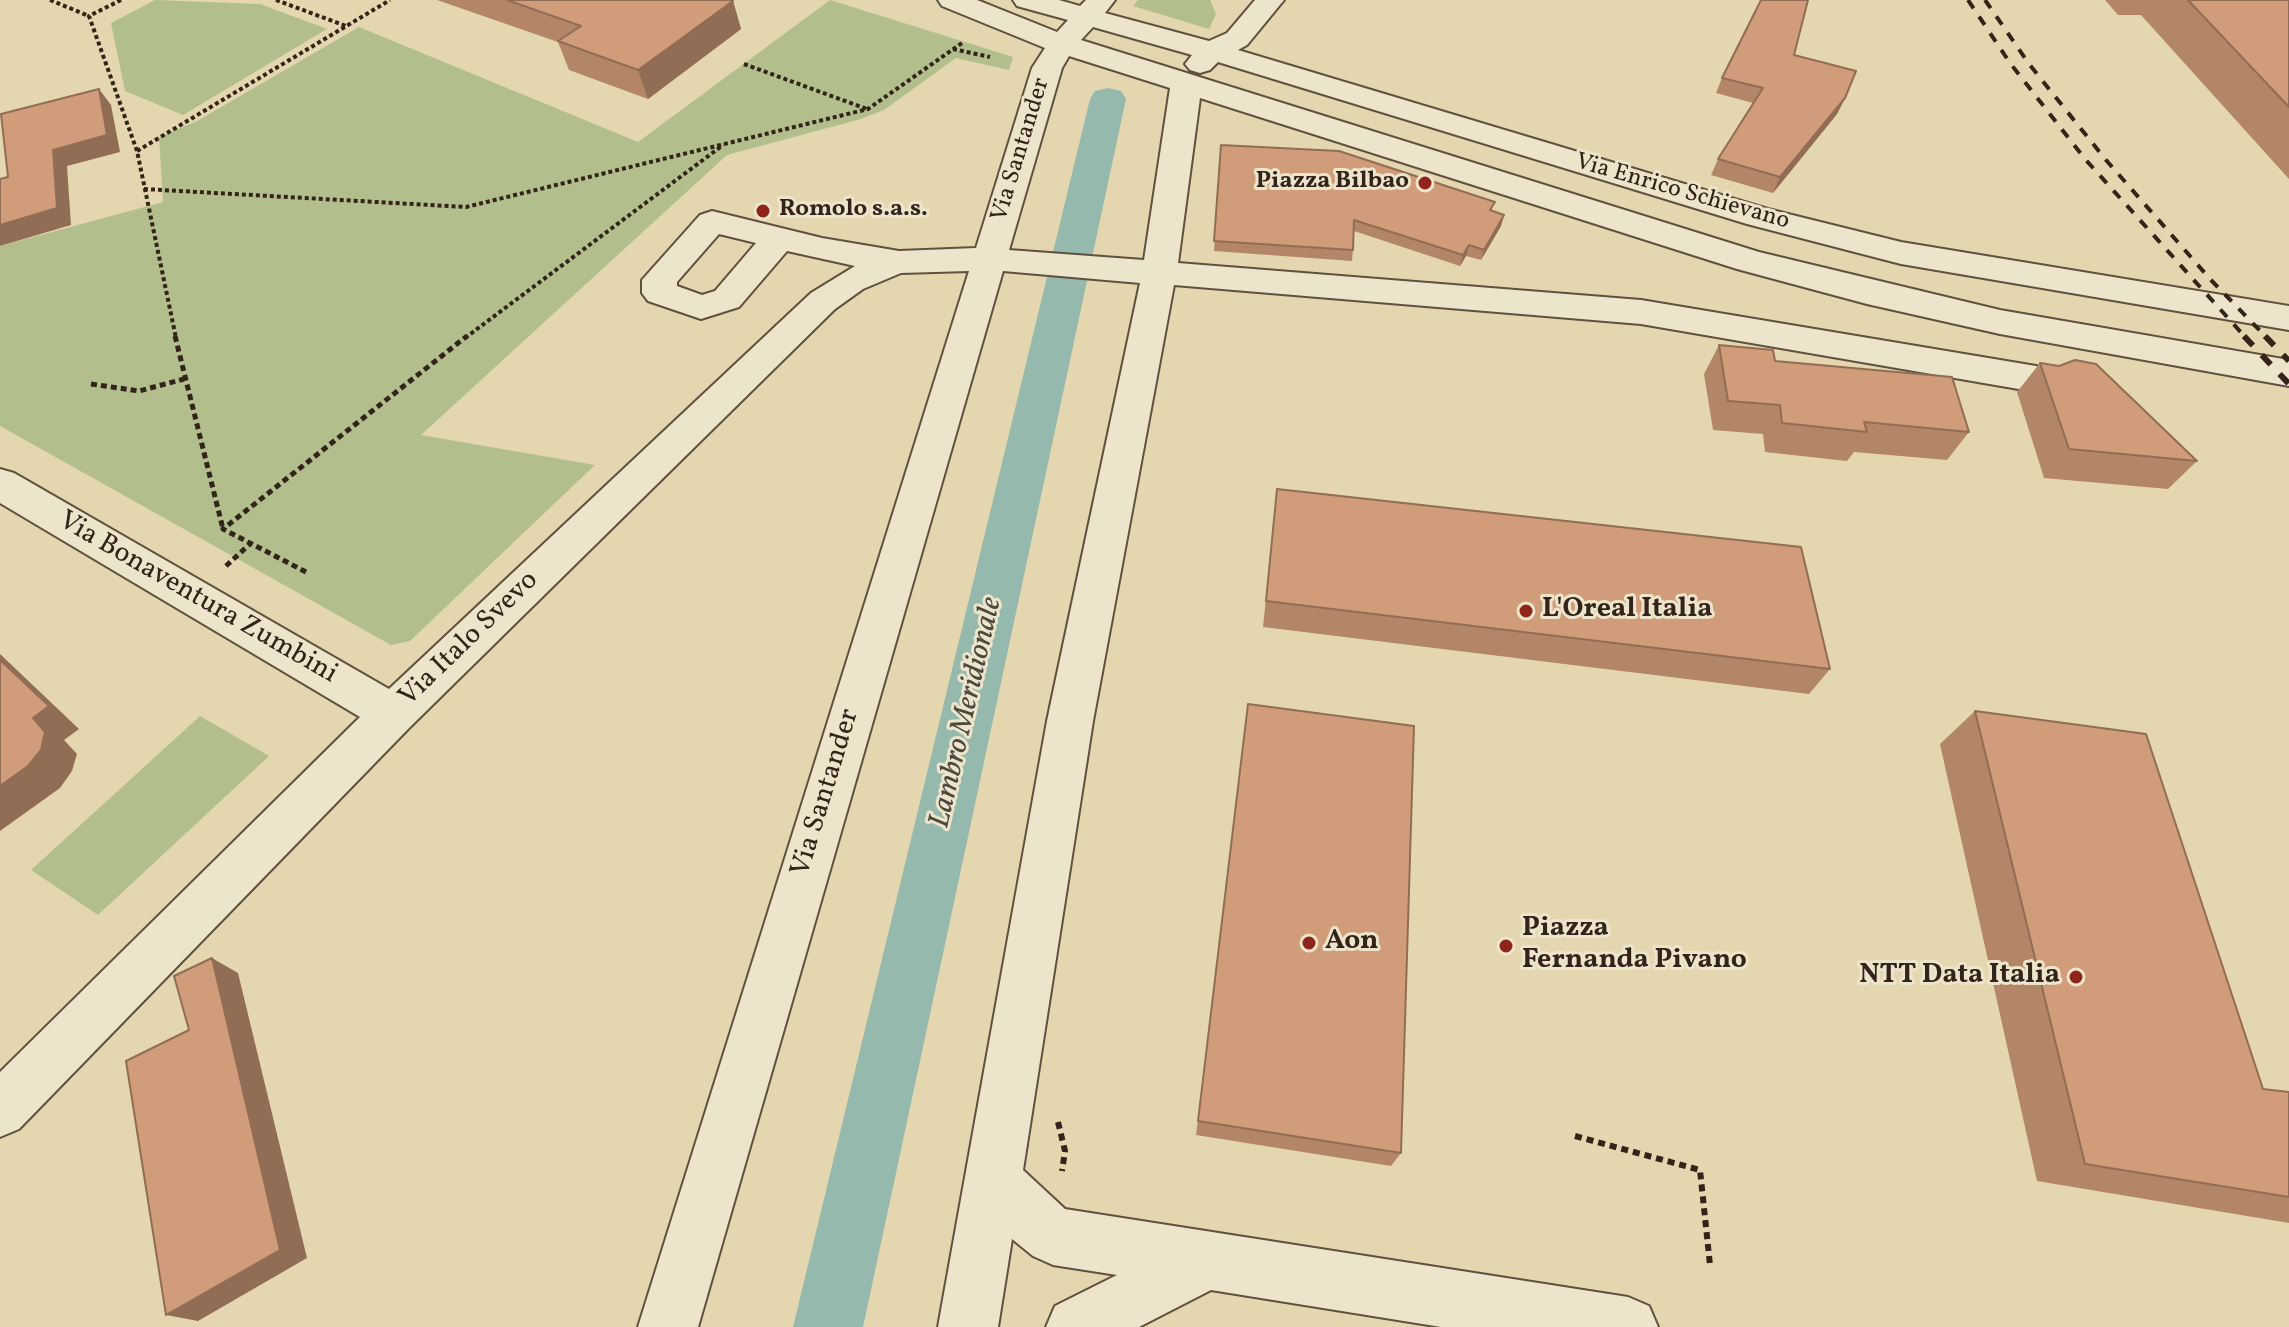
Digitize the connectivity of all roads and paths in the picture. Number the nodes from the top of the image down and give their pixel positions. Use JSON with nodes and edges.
{"nodes":[{"id":1,"x":50,"y":0,"type":"edge"},
{"id":2,"x":121,"y":0,"type":"edge"},
{"id":3,"x":276,"y":0,"type":"edge"},
{"id":4,"x":390,"y":0,"type":"edge"},
{"id":5,"x":952,"y":0,"type":"edge"},
{"id":6,"x":1027,"y":0,"type":"edge"},
{"id":7,"x":1270,"y":0,"type":"edge"},
{"id":8,"x":1227,"y":2,"type":"edge"},
{"id":9,"x":1094,"y":8,"type":"edge"},
{"id":10,"x":89,"y":16,"type":"junction"},
{"id":11,"x":346,"y":26,"type":"junction"},
{"id":12,"x":1248,"y":26,"type":"junction"},
{"id":13,"x":968,"y":39,"type":"dead end"},
{"id":14,"x":1062,"y":44,"type":"junction"},
{"id":15,"x":952,"y":48,"type":"junction"},
{"id":16,"x":1212,"y":51,"type":"junction"},
{"id":17,"x":990,"y":57,"type":"dead end"},
{"id":18,"x":744,"y":64,"type":"dead end"},
{"id":19,"x":1186,"y":81,"type":"junction"},
{"id":20,"x":868,"y":109,"type":"junction"},
{"id":21,"x":725,"y":143,"type":"junction"},
{"id":22,"x":137,"y":151,"type":"junction"},
{"id":23,"x":144,"y":189,"type":"junction"},
{"id":24,"x":779,"y":238,"type":"dead end"},
{"id":25,"x":1002,"y":260,"type":"junction"},
{"id":26,"x":899,"y":262,"type":"junction"},
{"id":27,"x":1141,"y":271,"type":"junction"},
{"id":28,"x":2289,"y":318,"type":"edge"},
{"id":29,"x":2289,"y":373,"type":"edge"},
{"id":30,"x":184,"y":379,"type":"junction"},
{"id":31,"x":2036,"y":379,"type":"dead end"},
{"id":32,"x":91,"y":384,"type":"dead end"},
{"id":33,"x":0,"y":484,"type":"edge"},
{"id":34,"x":223,"y":529,"type":"junction"},
{"id":35,"x":251,"y":543,"type":"junction"},
{"id":36,"x":234,"y":559,"type":"dead end"},
{"id":37,"x":306,"y":572,"type":"dead end"},
{"id":38,"x":393,"y":714,"type":"junction"},
{"id":39,"x":0,"y":1110,"type":"edge"},
{"id":40,"x":1575,"y":1136,"type":"dead end"},
{"id":41,"x":993,"y":1180,"type":"junction"},
{"id":42,"x":1207,"y":1261,"type":"junction"},
{"id":43,"x":1710,"y":1265,"type":"dead end"},
{"id":44,"x":668,"y":1327,"type":"edge"},
{"id":45,"x":968,"y":1327,"type":"edge"},
{"id":46,"x":1076,"y":1327,"type":"edge"},
{"id":47,"x":1628,"y":1327,"type":"edge"}],
"edges":[{"from":1,"to":10,"type":"path"},
{"from":2,"to":10,"type":"path"},
{"from":3,"to":11,"type":"path"},
{"from":4,"to":11,"type":"path"},
{"from":5,"to":14,"type":"street"},
{"from":6,"to":9,"type":"street","name":"Via Enrico Schievano"},
{"from":7,"to":12,"type":"street"},
{"from":8,"to":12,"type":"street"},
{"from":9,"to":14,"type":"street"},
{"from":9,"to":16,"type":"street","name":"Via Enrico Schievano"},
{"from":10,"to":22,"type":"path"},
{"from":11,"to":22,"type":"path"},
{"from":12,"to":16,"type":"street"},
{"from":13,"to":15,"type":"path"},
{"from":14,"to":19,"type":"street"},
{"from":14,"to":25,"type":"street","name":"Via Santander"},
{"from":15,"to":17,"type":"path"},
{"from":15,"to":20,"type":"path"},
{"from":16,"to":19,"type":"street"},
{"from":16,"to":28,"type":"street","name":"Via Enrico Schievano"},
{"from":18,"to":20,"type":"path"},
{"from":19,"to":27,"type":"street"},
{"from":19,"to":29,"type":"street","name":"Via Enrico Schievano"},
{"from":20,"to":21,"type":"path"},
{"from":21,"to":23,"type":"path"},
{"from":21,"to":34,"type":"path"},
{"from":22,"to":23,"type":"path"},
{"from":23,"to":30,"type":"path"},
{"from":24,"to":26,"type":"street"},
{"from":25,"to":26,"type":"street","name":"Via Italo Svevo"},
{"from":25,"to":27,"type":"street","name":"Via Santander"},
{"from":25,"to":44,"type":"street","name":"Via Santander"},
{"from":26,"to":38,"type":"street","name":"Via Italo Svevo"},
{"from":27,"to":31,"type":"street"},
{"from":27,"to":41,"type":"street"},
{"from":30,"to":32,"type":"path"},
{"from":30,"to":34,"type":"path"},
{"from":33,"to":38,"type":"street","name":"Via Bonaventura Zumbini"},
{"from":34,"to":35,"type":"path"},
{"from":35,"to":36,"type":"path"},
{"from":35,"to":37,"type":"path"},
{"from":38,"to":39,"type":"street","name":"Via Italo Svevo"},
{"from":40,"to":43,"type":"path"},
{"from":41,"to":42,"type":"street"},
{"from":41,"to":45,"type":"street"},
{"from":42,"to":46,"type":"street"},
{"from":42,"to":47,"type":"street"}]}
